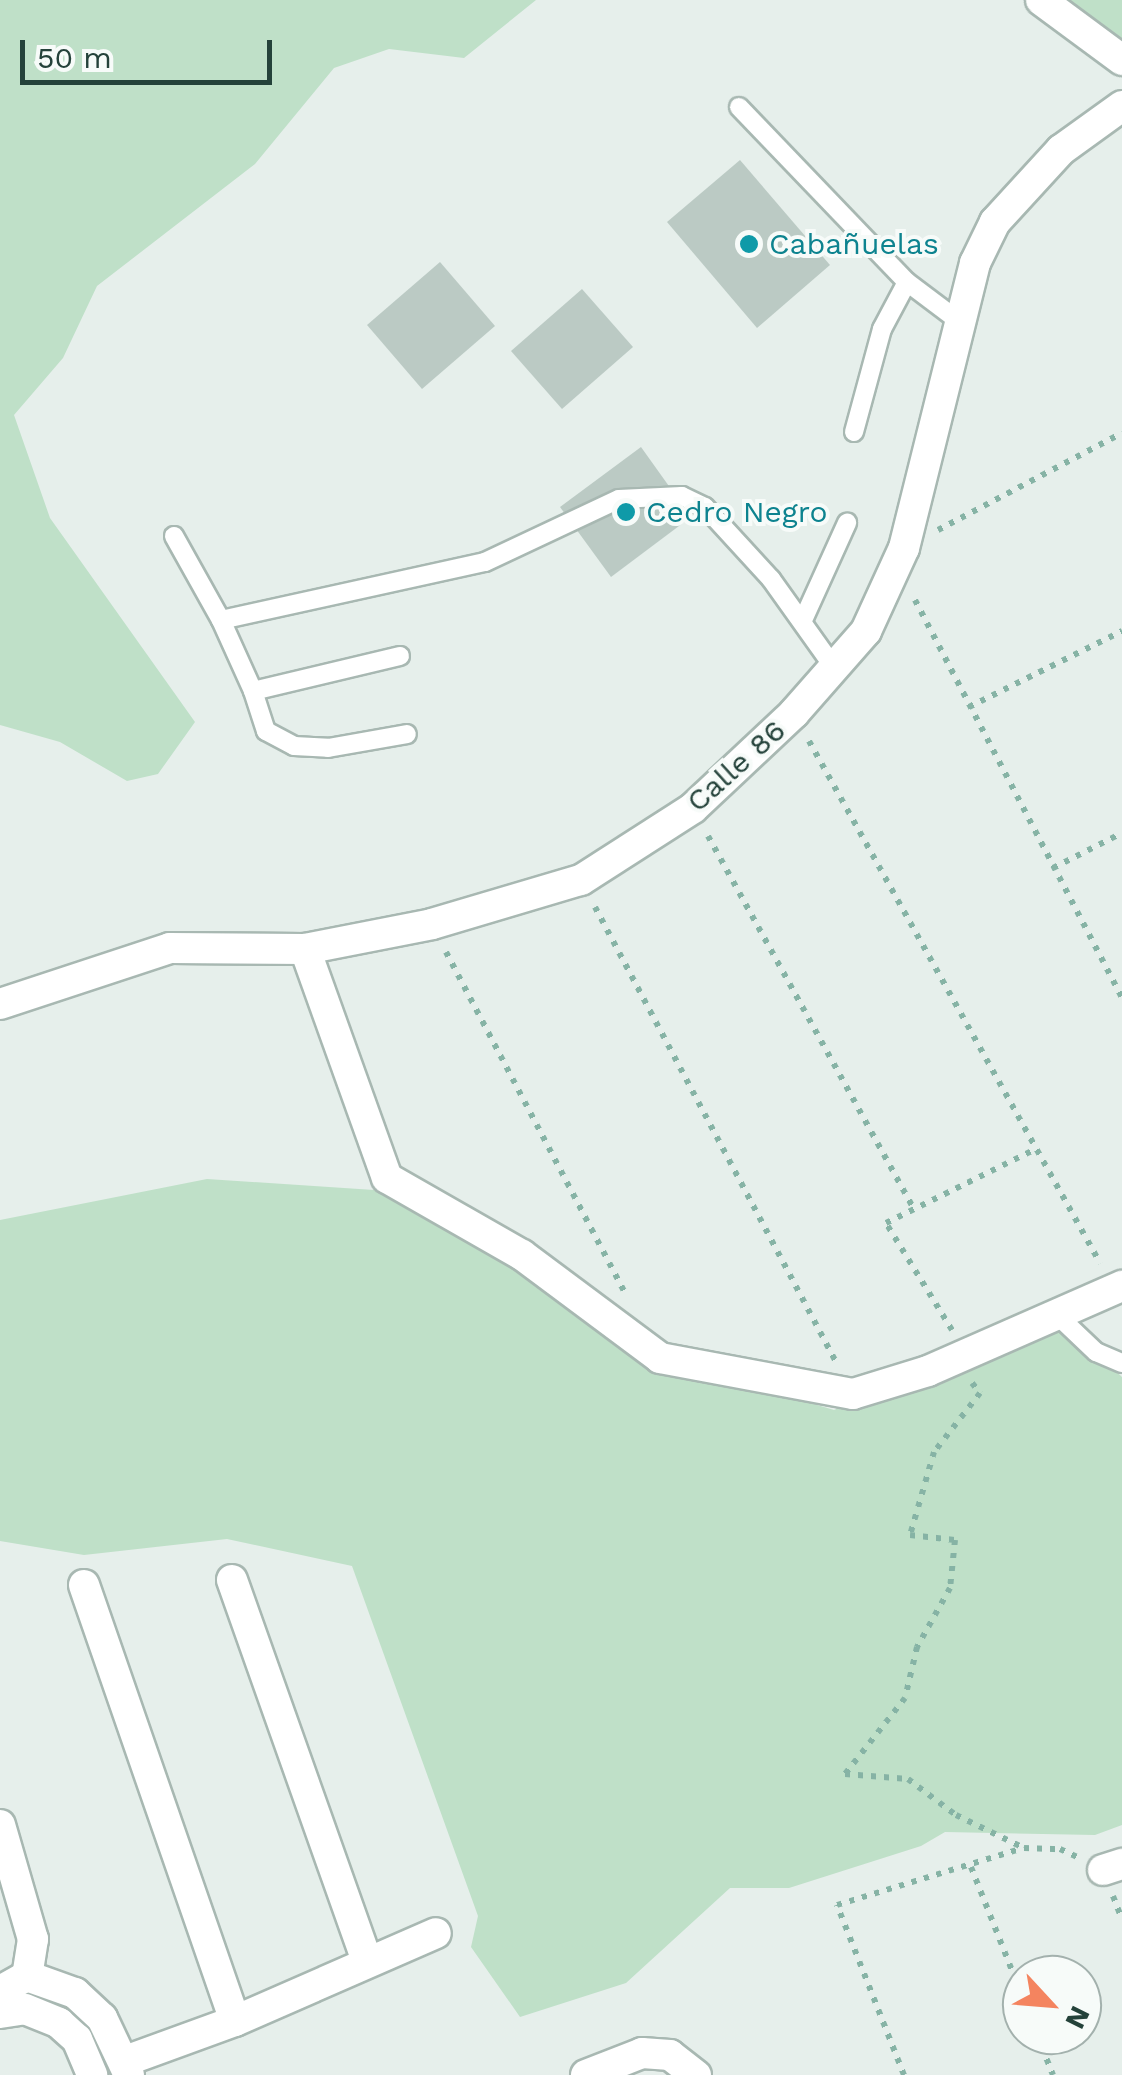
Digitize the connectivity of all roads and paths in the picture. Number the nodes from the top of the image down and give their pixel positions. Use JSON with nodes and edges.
{"nodes":[{"id":1,"x":1042,"y":0,"type":"edge"},
{"id":2,"x":1122,"y":60,"type":"edge"},
{"id":3,"x":740,"y":106,"type":"dead end"},
{"id":4,"x":1122,"y":106,"type":"edge"},
{"id":5,"x":907,"y":282,"type":"junction"},
{"id":6,"x":960,"y":322,"type":"junction"},
{"id":7,"x":854,"y":432,"type":"dead end"},
{"id":8,"x":1122,"y":433,"type":"edge"},
{"id":9,"x":847,"y":522,"type":"dead end"},
{"id":10,"x":174,"y":536,"type":"dead end"},
{"id":11,"x":904,"y":548,"type":"junction"},
{"id":12,"x":221,"y":620,"type":"junction"},
{"id":13,"x":803,"y":620,"type":"junction"},
{"id":14,"x":1122,"y":632,"type":"edge"},
{"id":15,"x":400,"y":656,"type":"dead end"},
{"id":16,"x":836,"y":670,"type":"junction"},
{"id":17,"x":253,"y":690,"type":"junction"},
{"id":18,"x":968,"y":707,"type":"junction"},
{"id":19,"x":794,"y":713,"type":"junction"},
{"id":20,"x":407,"y":734,"type":"dead end"},
{"id":21,"x":692,"y":808,"type":"junction"},
{"id":22,"x":1122,"y":833,"type":"edge"},
{"id":23,"x":1053,"y":868,"type":"junction"},
{"id":24,"x":581,"y":880,"type":"junction"},
{"id":25,"x":432,"y":924,"type":"junction"},
{"id":26,"x":305,"y":949,"type":"junction"},
{"id":27,"x":1122,"y":998,"type":"edge"},
{"id":28,"x":0,"y":1004,"type":"edge"},
{"id":29,"x":1036,"y":1148,"type":"junction"},
{"id":30,"x":914,"y":1207,"type":"junction"},
{"id":31,"x":1118,"y":1288,"type":"edge"},
{"id":32,"x":632,"y":1306,"type":"dead end"},
{"id":33,"x":1058,"y":1315,"type":"junction"},
{"id":34,"x":960,"y":1355,"type":"junction"},
{"id":35,"x":1122,"y":1363,"type":"edge"},
{"id":36,"x":853,"y":1394,"type":"junction"},
{"id":37,"x":232,"y":1580,"type":"dead end"},
{"id":38,"x":84,"y":1585,"type":"dead end"},
{"id":39,"x":0,"y":1825,"type":"edge"},
{"id":40,"x":1024,"y":1848,"type":"junction"},
{"id":41,"x":971,"y":1867,"type":"junction"},
{"id":42,"x":1113,"y":1867,"type":"edge"},
{"id":43,"x":436,"y":1933,"type":"dead end"},
{"id":44,"x":1006,"y":1955,"type":"edge"},
{"id":45,"x":368,"y":1961,"type":"junction"},
{"id":46,"x":13,"y":1984,"type":"edge"},
{"id":47,"x":0,"y":2013,"type":"edge"},
{"id":48,"x":235,"y":2021,"type":"junction"},
{"id":49,"x":127,"y":2068,"type":"edge"},
{"id":50,"x":92,"y":2075,"type":"edge"},
{"id":51,"x":586,"y":2075,"type":"edge"},
{"id":52,"x":696,"y":2075,"type":"edge"},
{"id":53,"x":904,"y":2075,"type":"edge"}],
"edges":[{"from":1,"to":2,"type":"street"},
{"from":3,"to":5,"type":"lane"},
{"from":4,"to":6,"type":"street","name":"Calle 86"},
{"from":5,"to":6,"type":"lane"},
{"from":5,"to":7,"type":"lane"},
{"from":6,"to":11,"type":"street","name":"Calle 86"},
{"from":8,"to":11,"type":"path"},
{"from":9,"to":13,"type":"lane"},
{"from":10,"to":12,"type":"lane"},
{"from":11,"to":16,"type":"street","name":"Calle 86"},
{"from":11,"to":18,"type":"path"},
{"from":12,"to":13,"type":"lane"},
{"from":12,"to":17,"type":"lane"},
{"from":13,"to":16,"type":"lane"},
{"from":14,"to":18,"type":"path"},
{"from":15,"to":17,"type":"lane"},
{"from":16,"to":19,"type":"street","name":"Calle 86"},
{"from":17,"to":20,"type":"lane"},
{"from":18,"to":23,"type":"path"},
{"from":19,"to":21,"type":"street","name":"Calle 86"},
{"from":19,"to":29,"type":"path"},
{"from":21,"to":24,"type":"street","name":"Calle 86"},
{"from":21,"to":30,"type":"path"},
{"from":22,"to":23,"type":"path"},
{"from":23,"to":27,"type":"path"},
{"from":24,"to":25,"type":"street","name":"Calle 86"},
{"from":24,"to":36,"type":"path"},
{"from":25,"to":26,"type":"street","name":"Calle 86"},
{"from":25,"to":32,"type":"path"},
{"from":26,"to":28,"type":"street","name":"Calle 86"},
{"from":26,"to":36,"type":"street"},
{"from":29,"to":30,"type":"path"},
{"from":29,"to":31,"type":"path"},
{"from":30,"to":34,"type":"path"},
{"from":31,"to":33,"type":"street"},
{"from":33,"to":34,"type":"street"},
{"from":33,"to":35,"type":"lane"},
{"from":34,"to":36,"type":"street"},
{"from":34,"to":40,"type":"path"},
{"from":37,"to":45,"type":"street"},
{"from":38,"to":48,"type":"street"},
{"from":39,"to":46,"type":"street"},
{"from":40,"to":41,"type":"path"},
{"from":40,"to":42,"type":"path"},
{"from":41,"to":44,"type":"path"},
{"from":41,"to":53,"type":"path"},
{"from":43,"to":45,"type":"street"},
{"from":45,"to":48,"type":"street"},
{"from":46,"to":49,"type":"street"},
{"from":47,"to":50,"type":"street"},
{"from":48,"to":49,"type":"street"},
{"from":51,"to":52,"type":"street"}]}
